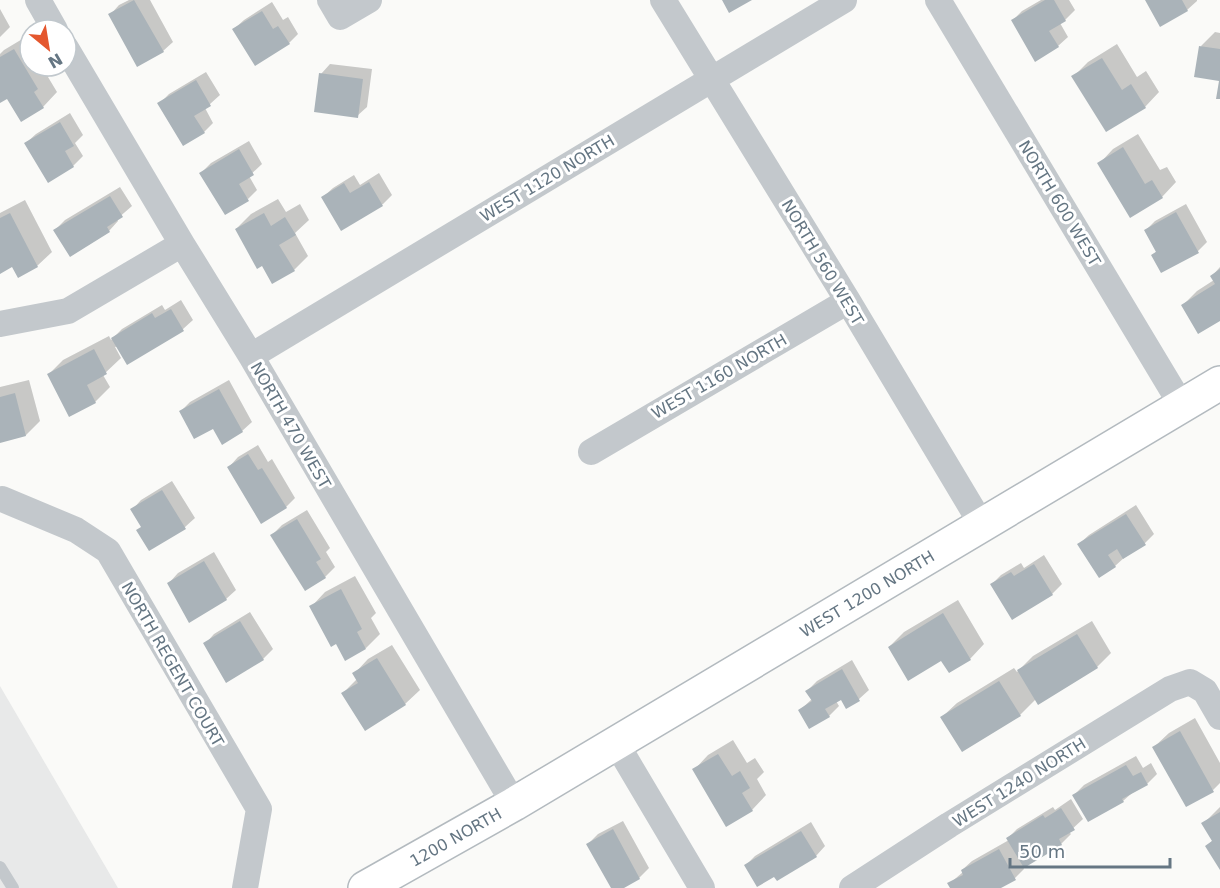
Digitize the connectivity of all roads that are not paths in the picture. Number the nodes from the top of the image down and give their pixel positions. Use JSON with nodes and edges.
{"nodes":[{"id":1,"x":38,"y":0,"type":"edge"},
{"id":2,"x":369,"y":0,"type":"edge"},
{"id":3,"x":663,"y":0,"type":"edge"},
{"id":4,"x":844,"y":0,"type":"edge"},
{"id":5,"x":938,"y":0,"type":"edge"},
{"id":6,"x":335,"y":8,"type":"edge"},
{"id":7,"x":48,"y":18,"type":"edge"},
{"id":8,"x":78,"y":68,"type":"edge"},
{"id":9,"x":712,"y":79,"type":"junction"},
{"id":10,"x":182,"y":244,"type":"junction"},
{"id":11,"x":848,"y":301,"type":"junction"},
{"id":12,"x":0,"y":324,"type":"edge"},
{"id":13,"x":251,"y":356,"type":"junction"},
{"id":14,"x":1220,"y":383,"type":"edge"},
{"id":15,"x":1182,"y":406,"type":"junction"},
{"id":16,"x":591,"y":452,"type":"dead end"},
{"id":17,"x":2,"y":499,"type":"dead end"},
{"id":18,"x":982,"y":525,"type":"junction"},
{"id":19,"x":1220,"y":717,"type":"edge"},
{"id":20,"x":616,"y":743,"type":"junction"},
{"id":21,"x":514,"y":804,"type":"junction"},
{"id":22,"x":0,"y":867,"type":"edge"},
{"id":23,"x":12,"y":888,"type":"edge"},
{"id":24,"x":245,"y":888,"type":"edge"},
{"id":25,"x":365,"y":888,"type":"edge"},
{"id":26,"x":702,"y":888,"type":"edge"},
{"id":27,"x":852,"y":888,"type":"edge"}],
"edges":[{"from":1,"to":7,"type":"street"},
{"from":2,"to":6,"type":"street"},
{"from":3,"to":9,"type":"street","name":"NORTH 560 WEST"},
{"from":4,"to":9,"type":"street","name":"WEST 1120 NORTH"},
{"from":5,"to":15,"type":"street","name":"NORTH 600 WEST"},
{"from":8,"to":10,"type":"street","name":"NORTH 470 WEST"},
{"from":9,"to":11,"type":"street","name":"NORTH 560 WEST"},
{"from":9,"to":13,"type":"street","name":"WEST 1120 NORTH"},
{"from":10,"to":12,"type":"street"},
{"from":10,"to":13,"type":"street","name":"NORTH 470 WEST"},
{"from":11,"to":16,"type":"street","name":"WEST 1160 NORTH"},
{"from":11,"to":18,"type":"street","name":"NORTH 560 WEST"},
{"from":13,"to":21,"type":"street","name":"NORTH 470 WEST"},
{"from":14,"to":15,"type":"street","name":"WEST 1200 NORTH"},
{"from":15,"to":18,"type":"street","name":"WEST 1200 NORTH"},
{"from":17,"to":24,"type":"street","name":"NORTH REGENT COURT"},
{"from":18,"to":20,"type":"street","name":"WEST 1200 NORTH"},
{"from":19,"to":27,"type":"street","name":"WEST 1240 NORTH"},
{"from":20,"to":21,"type":"street","name":"WEST 1200 NORTH"},
{"from":20,"to":26,"type":"street"},
{"from":21,"to":25,"type":"street","name":"1200 NORTH"},
{"from":22,"to":23,"type":"lane"}]}
